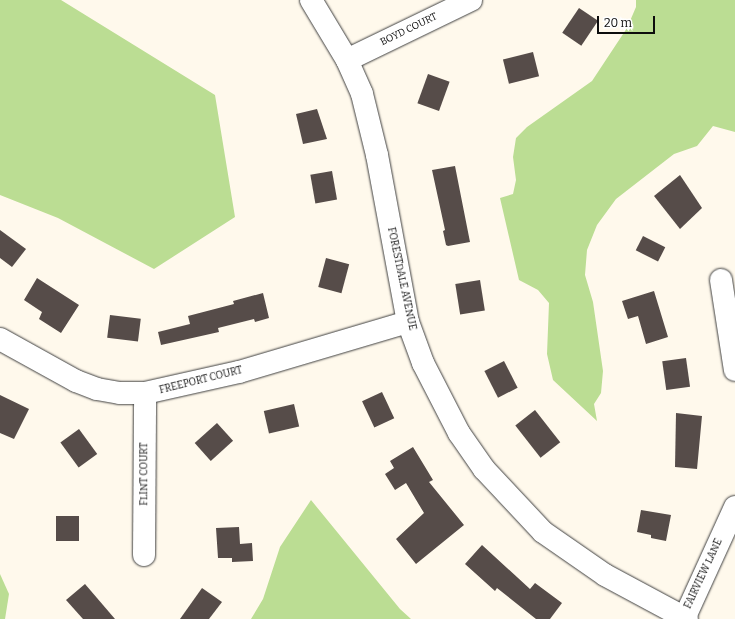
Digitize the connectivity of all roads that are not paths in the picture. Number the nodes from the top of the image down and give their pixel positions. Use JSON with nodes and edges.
{"nodes":[{"id":1,"x":311,"y":0,"type":"edge"},
{"id":2,"x":472,"y":0,"type":"edge"},
{"id":3,"x":347,"y":60,"type":"junction"},
{"id":4,"x":721,"y":280,"type":"dead end"},
{"id":5,"x":408,"y":322,"type":"junction"},
{"id":6,"x":0,"y":339,"type":"edge"},
{"id":7,"x":735,"y":370,"type":"edge"},
{"id":8,"x":145,"y":393,"type":"junction"},
{"id":9,"x":735,"y":507,"type":"edge"},
{"id":10,"x":144,"y":555,"type":"dead end"},
{"id":11,"x":685,"y":619,"type":"edge"}],
"edges":[{"from":1,"to":3,"type":"street","name":"FORESTDALE AVENUE"},
{"from":2,"to":3,"type":"street","name":"BOYD COURT"},
{"from":3,"to":5,"type":"street","name":"FORESTDALE AVENUE"},
{"from":4,"to":7,"type":"street"},
{"from":5,"to":8,"type":"street","name":"FREEPORT COURT"},
{"from":5,"to":11,"type":"street","name":"FORESTDALE AVENUE"},
{"from":6,"to":8,"type":"street","name":"FREEPORT COURT"},
{"from":8,"to":10,"type":"street","name":"FLINT COURT"},
{"from":9,"to":11,"type":"street","name":"FAIRVIEW LANE"}]}
